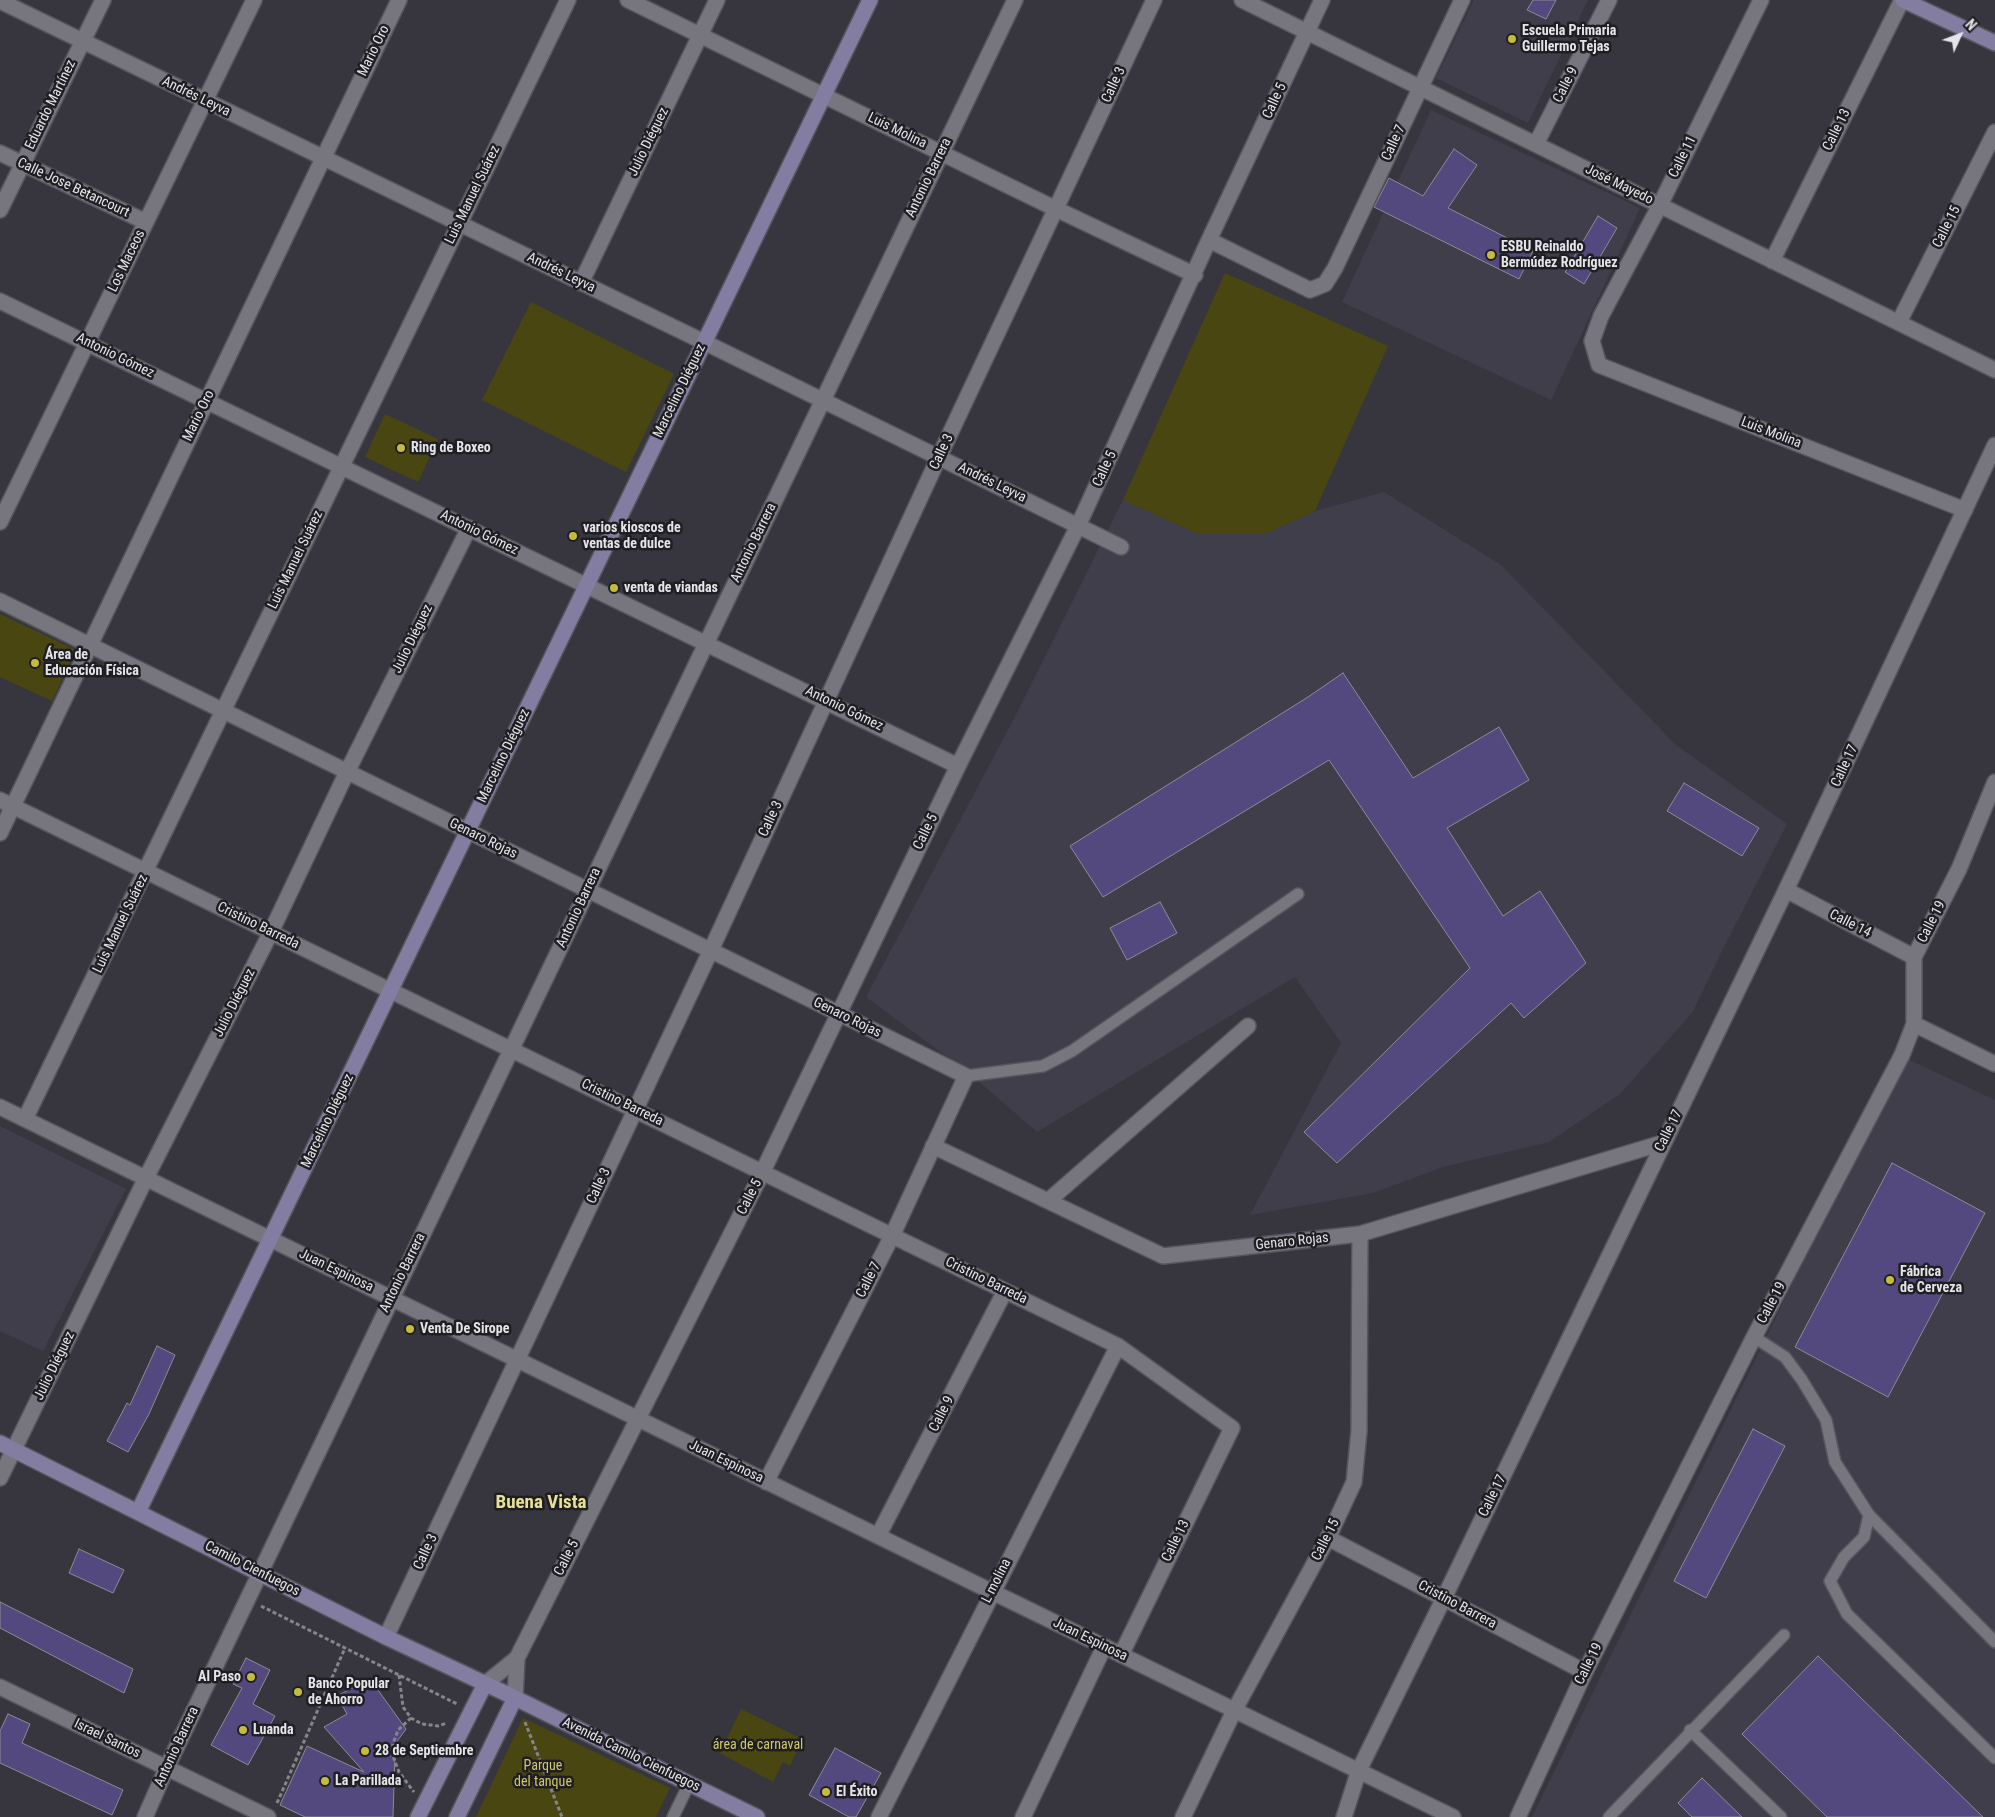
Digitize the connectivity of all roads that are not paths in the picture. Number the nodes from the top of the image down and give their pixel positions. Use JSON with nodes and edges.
{"nodes":[{"id":1,"x":103,"y":0,"type":"edge"},
{"id":2,"x":254,"y":0,"type":"edge"},
{"id":3,"x":399,"y":0,"type":"edge"},
{"id":4,"x":568,"y":0,"type":"edge"},
{"id":5,"x":628,"y":0,"type":"edge"},
{"id":6,"x":717,"y":0,"type":"edge"},
{"id":7,"x":870,"y":0,"type":"edge"},
{"id":8,"x":1015,"y":0,"type":"edge"},
{"id":9,"x":1154,"y":0,"type":"edge"},
{"id":10,"x":1242,"y":0,"type":"edge"},
{"id":11,"x":1322,"y":0,"type":"edge"},
{"id":12,"x":1462,"y":0,"type":"edge"},
{"id":13,"x":1609,"y":0,"type":"edge"},
{"id":14,"x":1761,"y":0,"type":"edge"},
{"id":15,"x":1902,"y":0,"type":"edge"},
{"id":16,"x":0,"y":1,"type":"edge"},
{"id":17,"x":1308,"y":32,"type":"junction"},
{"id":18,"x":700,"y":35,"type":"junction"},
{"id":19,"x":82,"y":42,"type":"junction"},
{"id":20,"x":1995,"y":43,"type":"edge"},
{"id":21,"x":1420,"y":87,"type":"junction"},
{"id":22,"x":824,"y":95,"type":"junction"},
{"id":23,"x":205,"y":101,"type":"junction"},
{"id":24,"x":1995,"y":132,"type":"edge"},
{"id":25,"x":1536,"y":144,"type":"junction"},
{"id":26,"x":941,"y":152,"type":"junction"},
{"id":27,"x":0,"y":153,"type":"edge"},
{"id":28,"x":322,"y":159,"type":"junction"},
{"id":29,"x":22,"y":164,"type":"junction"},
{"id":30,"x":1660,"y":205,"type":"junction"},
{"id":31,"x":1056,"y":209,"type":"junction"},
{"id":32,"x":0,"y":210,"type":"edge"},
{"id":33,"x":146,"y":222,"type":"junction"},
{"id":34,"x":459,"y":224,"type":"junction"},
{"id":35,"x":1209,"y":240,"type":"junction"},
{"id":36,"x":1772,"y":260,"type":"junction"},
{"id":37,"x":1195,"y":274,"type":"junction"},
{"id":38,"x":582,"y":283,"type":"junction"},
{"id":39,"x":0,"y":301,"type":"edge"},
{"id":40,"x":1899,"y":322,"type":"junction"},
{"id":41,"x":1592,"y":341,"type":"joint"},
{"id":42,"x":704,"y":342,"type":"junction"},
{"id":43,"x":87,"y":343,"type":"junction"},
{"id":44,"x":1995,"y":370,"type":"edge"},
{"id":45,"x":822,"y":400,"type":"junction"},
{"id":46,"x":206,"y":401,"type":"junction"},
{"id":47,"x":1995,"y":445,"type":"edge"},
{"id":48,"x":939,"y":457,"type":"junction"},
{"id":49,"x":342,"y":466,"type":"junction"},
{"id":50,"x":1965,"y":510,"type":"junction"},
{"id":51,"x":0,"y":522,"type":"edge"},
{"id":52,"x":1078,"y":526,"type":"junction"},
{"id":53,"x":468,"y":528,"type":"junction"},
{"id":54,"x":1120,"y":547,"type":"dead end"},
{"id":55,"x":586,"y":585,"type":"junction"},
{"id":56,"x":0,"y":601,"type":"edge"},
{"id":57,"x":706,"y":643,"type":"junction"},
{"id":58,"x":90,"y":645,"type":"junction"},
{"id":59,"x":826,"y":700,"type":"junction"},
{"id":60,"x":223,"y":711,"type":"junction"},
{"id":61,"x":958,"y":766,"type":"junction"},
{"id":62,"x":347,"y":772,"type":"junction"},
{"id":63,"x":1995,"y":782,"type":"edge"},
{"id":64,"x":7,"y":803,"type":"edge"},
{"id":65,"x":467,"y":831,"type":"junction"},
{"id":66,"x":0,"y":833,"type":"edge"},
{"id":67,"x":147,"y":871,"type":"junction"},
{"id":68,"x":588,"y":890,"type":"junction"},
{"id":69,"x":1786,"y":890,"type":"junction"},
{"id":70,"x":1298,"y":894,"type":"dead end"},
{"id":71,"x":271,"y":932,"type":"junction"},
{"id":72,"x":711,"y":950,"type":"junction"},
{"id":73,"x":1914,"y":957,"type":"junction"},
{"id":74,"x":392,"y":991,"type":"junction"},
{"id":75,"x":838,"y":1014,"type":"junction"},
{"id":76,"x":1914,"y":1024,"type":"junction"},
{"id":77,"x":1248,"y":1026,"type":"dead end"},
{"id":78,"x":512,"y":1050,"type":"junction"},
{"id":79,"x":1995,"y":1064,"type":"edge"},
{"id":80,"x":966,"y":1076,"type":"junction"},
{"id":81,"x":0,"y":1107,"type":"edge"},
{"id":82,"x":635,"y":1110,"type":"junction"},
{"id":83,"x":25,"y":1119,"type":"junction"},
{"id":84,"x":1662,"y":1143,"type":"junction"},
{"id":85,"x":934,"y":1146,"type":"junction"},
{"id":86,"x":762,"y":1173,"type":"junction"},
{"id":87,"x":146,"y":1178,"type":"junction"},
{"id":88,"x":1048,"y":1201,"type":"junction"},
{"id":89,"x":1360,"y":1234,"type":"junction"},
{"id":90,"x":892,"y":1236,"type":"junction"},
{"id":91,"x":270,"y":1239,"type":"junction"},
{"id":92,"x":1005,"y":1291,"type":"junction"},
{"id":93,"x":391,"y":1298,"type":"junction"},
{"id":94,"x":1754,"y":1337,"type":"junction"},
{"id":95,"x":1118,"y":1346,"type":"junction"},
{"id":96,"x":516,"y":1359,"type":"junction"},
{"id":97,"x":636,"y":1419,"type":"junction"},
{"id":98,"x":1232,"y":1428,"type":"joint"},
{"id":99,"x":7,"y":1446,"type":"edge"},
{"id":100,"x":0,"y":1478,"type":"edge"},
{"id":101,"x":766,"y":1482,"type":"junction"},
{"id":102,"x":138,"y":1512,"type":"junction"},
{"id":103,"x":1869,"y":1515,"type":"junction"},
{"id":104,"x":878,"y":1536,"type":"junction"},
{"id":105,"x":1328,"y":1538,"type":"junction"},
{"id":106,"x":260,"y":1572,"type":"junction"},
{"id":107,"x":992,"y":1592,"type":"junction"},
{"id":108,"x":1444,"y":1598,"type":"junction"},
{"id":109,"x":1784,"y":1635,"type":"dead end"},
{"id":110,"x":386,"y":1637,"type":"junction"},
{"id":111,"x":1995,"y":1642,"type":"edge"},
{"id":112,"x":1104,"y":1647,"type":"junction"},
{"id":113,"x":1121,"y":1655,"type":"junction"},
{"id":114,"x":517,"y":1658,"type":"junction"},
{"id":115,"x":1585,"y":1672,"type":"junction"},
{"id":116,"x":485,"y":1684,"type":"junction"},
{"id":117,"x":0,"y":1687,"type":"edge"},
{"id":118,"x":510,"y":1695,"type":"junction"},
{"id":119,"x":1234,"y":1711,"type":"junction"},
{"id":120,"x":1690,"y":1730,"type":"junction"},
{"id":121,"x":1995,"y":1758,"type":"edge"},
{"id":122,"x":167,"y":1767,"type":"junction"},
{"id":123,"x":1359,"y":1770,"type":"junction"},
{"id":124,"x":689,"y":1784,"type":"junction"},
{"id":125,"x":271,"y":1813,"type":"edge"},
{"id":126,"x":146,"y":1817,"type":"edge"},
{"id":127,"x":418,"y":1817,"type":"edge"},
{"id":128,"x":457,"y":1817,"type":"edge"},
{"id":129,"x":672,"y":1817,"type":"edge"},
{"id":130,"x":757,"y":1817,"type":"edge"},
{"id":131,"x":879,"y":1817,"type":"edge"},
{"id":132,"x":1023,"y":1817,"type":"edge"},
{"id":133,"x":1182,"y":1817,"type":"edge"},
{"id":134,"x":1344,"y":1817,"type":"edge"},
{"id":135,"x":1453,"y":1817,"type":"edge"},
{"id":136,"x":1518,"y":1817,"type":"edge"},
{"id":137,"x":1609,"y":1817,"type":"edge"},
{"id":138,"x":1781,"y":1817,"type":"edge"}],
"edges":[{"from":1,"to":19,"type":"street","name":"Eduardo Martínez"},
{"from":2,"to":23,"type":"street","name":"Los Maceos"},
{"from":3,"to":28,"type":"street","name":"Mario Oro"},
{"from":4,"to":34,"type":"street","name":"Luis Manuel Suárez"},
{"from":5,"to":18,"type":"street","name":"Luis Molina"},
{"from":6,"to":18,"type":"street","name":"Julio Diéguez"},
{"from":7,"to":22,"type":"street","name":"Marcelino Diéguez"},
{"from":8,"to":26,"type":"street","name":"Antonio Barrera"},
{"from":9,"to":31,"type":"street","name":"Calle 3"},
{"from":10,"to":17,"type":"street","name":"José Mayedo"},
{"from":11,"to":17,"type":"street","name":"Calle 5"},
{"from":12,"to":21,"type":"street","name":"Calle 7"},
{"from":13,"to":25,"type":"street","name":"Calle 9"},
{"from":14,"to":30,"type":"street","name":"Calle 11"},
{"from":15,"to":20,"type":"street"},
{"from":15,"to":36,"type":"street","name":"Calle 13"},
{"from":16,"to":19,"type":"street","name":"Andrés Leyva"},
{"from":17,"to":21,"type":"street","name":"José Mayedo"},
{"from":17,"to":35,"type":"street","name":"Calle 5"},
{"from":18,"to":22,"type":"street","name":"Luis Molina"},
{"from":18,"to":38,"type":"street","name":"Julio Diéguez"},
{"from":19,"to":23,"type":"street","name":"Andrés Leyva"},
{"from":19,"to":29,"type":"street","name":"Eduardo Martínez"},
{"from":21,"to":25,"type":"street","name":"José Mayedo"},
{"from":21,"to":35,"type":"street","name":"Calle 7"},
{"from":22,"to":26,"type":"street","name":"Luis Molina"},
{"from":22,"to":42,"type":"street","name":"Marcelino Diéguez"},
{"from":23,"to":28,"type":"street","name":"Andrés Leyva"},
{"from":23,"to":33,"type":"street","name":"Los Maceos"},
{"from":24,"to":40,"type":"street","name":"Calle 15"},
{"from":25,"to":30,"type":"street","name":"José Mayedo"},
{"from":26,"to":31,"type":"street","name":"Luis Molina"},
{"from":26,"to":45,"type":"street","name":"Antonio Barrera"},
{"from":27,"to":29,"type":"street","name":"Calle Jose Betancourt"},
{"from":28,"to":34,"type":"street","name":"Andrés Leyva"},
{"from":28,"to":46,"type":"street","name":"Mario Oro"},
{"from":29,"to":32,"type":"street","name":"Eduardo Martínez"},
{"from":29,"to":33,"type":"street","name":"Calle Jose Betancourt"},
{"from":30,"to":36,"type":"street","name":"José Mayedo"},
{"from":30,"to":41,"type":"street","name":"Calle 11"},
{"from":31,"to":37,"type":"street","name":"Luis Molina"},
{"from":31,"to":48,"type":"street","name":"Calle 3"},
{"from":33,"to":43,"type":"street","name":"Los Maceos"},
{"from":34,"to":38,"type":"street","name":"Andrés Leyva"},
{"from":34,"to":49,"type":"street","name":"Luis Manuel Suárez"},
{"from":35,"to":37,"type":"street","name":"Calle 5"},
{"from":36,"to":40,"type":"street","name":"José Mayedo"},
{"from":37,"to":52,"type":"street","name":"Calle 5"},
{"from":38,"to":42,"type":"street","name":"Andrés Leyva"},
{"from":39,"to":43,"type":"street","name":"Antonio Gómez"},
{"from":40,"to":44,"type":"street","name":"José Mayedo"},
{"from":41,"to":50,"type":"street","name":"Luis Molina"},
{"from":42,"to":45,"type":"street","name":"Andrés Leyva"},
{"from":42,"to":55,"type":"street","name":"Marcelino Diéguez"},
{"from":43,"to":46,"type":"street","name":"Antonio Gómez"},
{"from":43,"to":51,"type":"street","name":"Los Maceos"},
{"from":45,"to":48,"type":"street","name":"Andrés Leyva"},
{"from":45,"to":57,"type":"street","name":"Antonio Barrera"},
{"from":46,"to":49,"type":"street","name":"Antonio Gómez"},
{"from":46,"to":58,"type":"street","name":"Mario Oro"},
{"from":47,"to":50,"type":"street","name":"Calle 17"},
{"from":48,"to":52,"type":"street","name":"Andrés Leyva"},
{"from":48,"to":59,"type":"street","name":"Calle 3"},
{"from":49,"to":53,"type":"street","name":"Antonio Gómez"},
{"from":49,"to":60,"type":"street","name":"Luis Manuel Suárez"},
{"from":50,"to":69,"type":"street","name":"Calle 17"},
{"from":52,"to":54,"type":"street","name":"Andrés Leyva"},
{"from":52,"to":61,"type":"street","name":"Calle 5"},
{"from":53,"to":55,"type":"street","name":"Antonio Gómez"},
{"from":53,"to":62,"type":"street","name":"Julio Diéguez"},
{"from":55,"to":57,"type":"street","name":"Antonio Gómez"},
{"from":55,"to":65,"type":"street","name":"Marcelino Diéguez"},
{"from":56,"to":58,"type":"street","name":"Genaro Rojas"},
{"from":57,"to":59,"type":"street","name":"Antonio Gómez"},
{"from":57,"to":68,"type":"street","name":"Antonio Barrera"},
{"from":58,"to":60,"type":"street","name":"Genaro Rojas"},
{"from":58,"to":64,"type":"street","name":"Mario Oro"},
{"from":59,"to":61,"type":"street","name":"Antonio Gómez"},
{"from":59,"to":72,"type":"street","name":"Calle 3"},
{"from":60,"to":62,"type":"street","name":"Genaro Rojas"},
{"from":60,"to":67,"type":"street","name":"Luis Manuel Suárez"},
{"from":61,"to":75,"type":"street","name":"Calle 5"},
{"from":62,"to":65,"type":"street","name":"Genaro Rojas"},
{"from":62,"to":71,"type":"street","name":"Julio Diéguez"},
{"from":63,"to":73,"type":"street","name":"Calle 19"},
{"from":64,"to":66,"type":"street","name":"Mario Oro"},
{"from":64,"to":67,"type":"street","name":"Cristino Barreda"},
{"from":65,"to":68,"type":"street","name":"Genaro Rojas"},
{"from":65,"to":74,"type":"street","name":"Marcelino Diéguez"},
{"from":67,"to":71,"type":"street","name":"Cristino Barreda"},
{"from":67,"to":83,"type":"street","name":"Luis Manuel Suárez"},
{"from":68,"to":72,"type":"street","name":"Genaro Rojas"},
{"from":68,"to":78,"type":"street","name":"Antonio Barrera"},
{"from":69,"to":73,"type":"street","name":"Calle 14"},
{"from":69,"to":84,"type":"street","name":"Calle 17"},
{"from":70,"to":80,"type":"lane"},
{"from":71,"to":74,"type":"street","name":"Cristino Barreda"},
{"from":71,"to":87,"type":"street","name":"Julio Diéguez"},
{"from":72,"to":75,"type":"street","name":"Genaro Rojas"},
{"from":72,"to":82,"type":"street","name":"Calle 3"},
{"from":73,"to":76,"type":"street","name":"Calle 19"},
{"from":74,"to":78,"type":"street","name":"Cristino Barreda"},
{"from":74,"to":91,"type":"street","name":"Marcelino Diéguez"},
{"from":75,"to":80,"type":"street","name":"Genaro Rojas"},
{"from":75,"to":86,"type":"street","name":"Calle 5"},
{"from":76,"to":79,"type":"street"},
{"from":76,"to":94,"type":"street","name":"Calle 19"},
{"from":77,"to":88,"type":"street"},
{"from":78,"to":82,"type":"street","name":"Cristino Barreda"},
{"from":78,"to":93,"type":"street","name":"Antonio Barrera"},
{"from":80,"to":85,"type":"street","name":"Calle 7"},
{"from":81,"to":83,"type":"street","name":"Juan Espinosa"},
{"from":82,"to":86,"type":"street","name":"Cristino Barreda"},
{"from":82,"to":96,"type":"street","name":"Calle 3"},
{"from":83,"to":87,"type":"street","name":"Juan Espinosa"},
{"from":84,"to":89,"type":"street","name":"Genaro Rojas"},
{"from":84,"to":108,"type":"street","name":"Calle 17"},
{"from":85,"to":88,"type":"street","name":"Genaro Rojas"},
{"from":85,"to":90,"type":"street","name":"Calle 7"},
{"from":86,"to":90,"type":"street","name":"Cristino Barreda"},
{"from":86,"to":97,"type":"street","name":"Calle 5"},
{"from":87,"to":91,"type":"street","name":"Juan Espinosa"},
{"from":87,"to":99,"type":"street","name":"Julio Diéguez"},
{"from":88,"to":89,"type":"street","name":"Genaro Rojas"},
{"from":89,"to":105,"type":"street","name":"Calle 15"},
{"from":90,"to":92,"type":"street","name":"Cristino Barreda"},
{"from":90,"to":101,"type":"street","name":"Calle 7"},
{"from":91,"to":93,"type":"street","name":"Juan Espinosa"},
{"from":91,"to":102,"type":"street","name":"Marcelino Diéguez"},
{"from":92,"to":95,"type":"street","name":"Cristino Barreda"},
{"from":92,"to":104,"type":"street","name":"Calle 9"},
{"from":93,"to":96,"type":"street","name":"Juan Espinosa"},
{"from":93,"to":106,"type":"street","name":"Antonio Barrera"},
{"from":94,"to":103,"type":"lane"},
{"from":94,"to":115,"type":"street","name":"Calle 19"},
{"from":95,"to":98,"type":"street","name":"Cristino Barreda"},
{"from":95,"to":107,"type":"street","name":"L molina"},
{"from":96,"to":97,"type":"street","name":"Juan Espinosa"},
{"from":96,"to":110,"type":"street","name":"Calle 3"},
{"from":97,"to":101,"type":"street","name":"Juan Espinosa"},
{"from":97,"to":114,"type":"street","name":"Calle 5"},
{"from":98,"to":113,"type":"street","name":"Calle 13"},
{"from":99,"to":100,"type":"street","name":"Julio Diéguez"},
{"from":99,"to":102,"type":"street","name":"Camilo Cienfuegos"},
{"from":101,"to":104,"type":"street","name":"Juan Espinosa"},
{"from":102,"to":106,"type":"street","name":"Camilo Cienfuegos"},
{"from":103,"to":111,"type":"lane"},
{"from":103,"to":121,"type":"lane"},
{"from":104,"to":107,"type":"street","name":"Juan Espinosa"},
{"from":105,"to":108,"type":"street","name":"Cristino Barrera"},
{"from":105,"to":119,"type":"street","name":"Calle 15"},
{"from":106,"to":110,"type":"street","name":"Camilo Cienfuegos"},
{"from":106,"to":122,"type":"street","name":"Antonio Barrera"},
{"from":107,"to":112,"type":"street","name":"Juan Espinosa"},
{"from":107,"to":131,"type":"street","name":"L molina"},
{"from":108,"to":115,"type":"street","name":"Cristino Barrera"},
{"from":108,"to":123,"type":"street","name":"Calle 17"},
{"from":109,"to":120,"type":"lane"},
{"from":110,"to":116,"type":"street","name":"Camilo Cienfuegos"},
{"from":112,"to":113,"type":"street","name":"Juan Espinosa"},
{"from":112,"to":132,"type":"street"},
{"from":113,"to":119,"type":"street","name":"Juan Espinosa"},
{"from":114,"to":116,"type":"street","name":"Calle 5"},
{"from":114,"to":118,"type":"street","name":"Calle 5"},
{"from":115,"to":136,"type":"street","name":"Calle 19"},
{"from":116,"to":118,"type":"street","name":"Camilo Cienfuegos"},
{"from":116,"to":127,"type":"street"},
{"from":117,"to":122,"type":"street","name":"Israel Santos"},
{"from":118,"to":124,"type":"street","name":"Avenida Camilo Cienfuegos"},
{"from":118,"to":128,"type":"street"},
{"from":119,"to":123,"type":"street","name":"Juan Espinosa"},
{"from":119,"to":133,"type":"street","name":"Calle 15"},
{"from":120,"to":137,"type":"lane"},
{"from":120,"to":138,"type":"lane"},
{"from":122,"to":125,"type":"street","name":"Israel Santos"},
{"from":122,"to":126,"type":"street","name":"Antonio Barrera"},
{"from":123,"to":134,"type":"street","name":"Calle 17"},
{"from":123,"to":135,"type":"street","name":"Juan Espinosa"},
{"from":124,"to":129,"type":"lane"},
{"from":124,"to":130,"type":"street","name":"Avenida Camilo Cienfuegos"}]}
